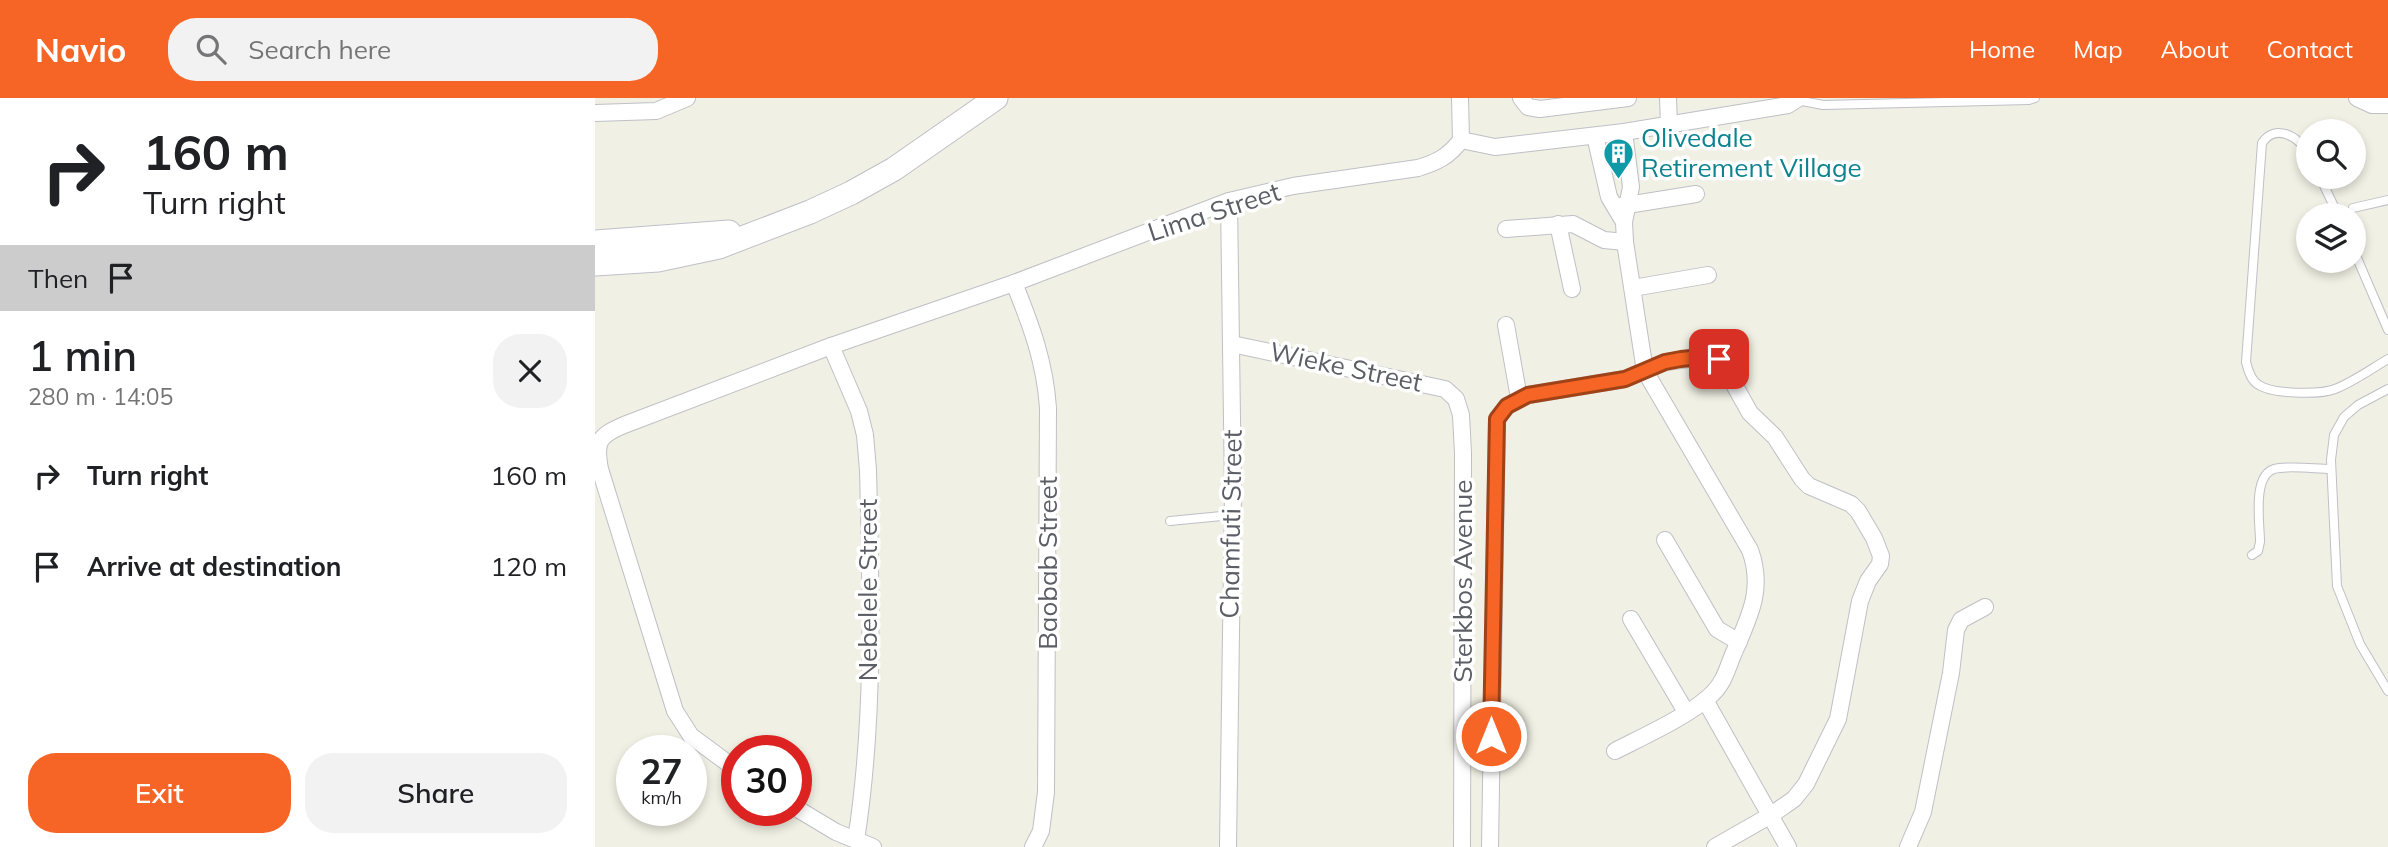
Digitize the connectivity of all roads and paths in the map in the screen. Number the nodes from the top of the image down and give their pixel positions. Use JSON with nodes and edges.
{"nodes":[{"id":1,"x":687,"y":98,"type":"edge"},
{"id":2,"x":996,"y":98,"type":"edge"},
{"id":3,"x":1460,"y":98,"type":"edge"},
{"id":4,"x":1521,"y":98,"type":"edge"},
{"id":5,"x":1628,"y":98,"type":"edge"},
{"id":6,"x":1668,"y":98,"type":"edge"},
{"id":7,"x":2035,"y":98,"type":"edge"},
{"id":8,"x":2357,"y":98,"type":"edge"},
{"id":9,"x":1798,"y":99,"type":"edge"},
{"id":10,"x":1899,"y":100,"type":"edge"},
{"id":11,"x":2388,"y":105,"type":"edge"},
{"id":12,"x":595,"y":113,"type":"edge"},
{"id":13,"x":1669,"y":125,"type":"junction"},
{"id":14,"x":1624,"y":132,"type":"junction"},
{"id":15,"x":1595,"y":136,"type":"junction"},
{"id":16,"x":2296,"y":136,"type":"edge"},
{"id":17,"x":1461,"y":140,"type":"junction"},
{"id":18,"x":1696,"y":194,"type":"dead end"},
{"id":19,"x":2388,"y":200,"type":"edge"},
{"id":20,"x":1229,"y":201,"type":"junction"},
{"id":21,"x":2366,"y":205,"type":"edge"},
{"id":22,"x":1621,"y":206,"type":"junction"},
{"id":23,"x":1558,"y":224,"type":"junction"},
{"id":24,"x":763,"y":229,"type":"junction"},
{"id":25,"x":1506,"y":229,"type":"dead end"},
{"id":26,"x":595,"y":242,"type":"edge"},
{"id":27,"x":1625,"y":242,"type":"junction"},
{"id":28,"x":595,"y":264,"type":"edge"},
{"id":29,"x":2363,"y":273,"type":"edge"},
{"id":30,"x":1708,"y":275,"type":"dead end"},
{"id":31,"x":1014,"y":282,"type":"junction"},
{"id":32,"x":1633,"y":288,"type":"junction"},
{"id":33,"x":1572,"y":289,"type":"dead end"},
{"id":34,"x":1506,"y":325,"type":"dead end"},
{"id":35,"x":2388,"y":330,"type":"edge"},
{"id":36,"x":1232,"y":344,"type":"junction"},
{"id":37,"x":831,"y":346,"type":"junction"},
{"id":38,"x":2388,"y":359,"type":"edge"},
{"id":39,"x":1645,"y":371,"type":"junction"},
{"id":40,"x":2388,"y":389,"type":"edge"},
{"id":41,"x":1519,"y":398,"type":"junction"},
{"id":42,"x":1455,"y":399,"type":"joint"},
{"id":43,"x":2331,"y":469,"type":"junction"},
{"id":44,"x":1232,"y":515,"type":"junction"},
{"id":45,"x":1170,"y":521,"type":"dead end"},
{"id":46,"x":1665,"y":540,"type":"dead end"},
{"id":47,"x":2252,"y":555,"type":"dead end"},
{"id":48,"x":1985,"y":607,"type":"dead end"},
{"id":49,"x":1631,"y":618,"type":"dead end"},
{"id":50,"x":1739,"y":642,"type":"junction"},
{"id":51,"x":2388,"y":691,"type":"edge"},
{"id":52,"x":1706,"y":700,"type":"junction"},
{"id":53,"x":1686,"y":712,"type":"junction"},
{"id":54,"x":1615,"y":751,"type":"dead end"},
{"id":55,"x":721,"y":759,"type":"edge"},
{"id":56,"x":1771,"y":815,"type":"junction"},
{"id":57,"x":812,"y":818,"type":"edge"},
{"id":58,"x":856,"y":840,"type":"junction"},
{"id":59,"x":873,"y":847,"type":"edge"},
{"id":60,"x":1033,"y":847,"type":"edge"},
{"id":61,"x":1228,"y":847,"type":"edge"},
{"id":62,"x":1462,"y":847,"type":"edge"},
{"id":63,"x":1490,"y":847,"type":"edge"},
{"id":64,"x":1715,"y":847,"type":"edge"},
{"id":65,"x":1788,"y":847,"type":"edge"},
{"id":66,"x":1908,"y":847,"type":"edge"}],
"edges":[{"from":1,"to":12,"type":"street"},
{"from":2,"to":24,"type":"street"},
{"from":3,"to":17,"type":"street"},
{"from":4,"to":5,"type":"street"},
{"from":6,"to":13,"type":"street"},
{"from":7,"to":10,"type":"lane"},
{"from":8,"to":11,"type":"street"},
{"from":9,"to":10,"type":"lane"},
{"from":9,"to":13,"type":"street"},
{"from":13,"to":14,"type":"street"},
{"from":14,"to":15,"type":"street"},
{"from":14,"to":22,"type":"street"},
{"from":15,"to":17,"type":"street"},
{"from":15,"to":22,"type":"street"},
{"from":16,"to":38,"type":"lane"},
{"from":17,"to":20,"type":"street","name":"Lima Street"},
{"from":18,"to":22,"type":"street"},
{"from":19,"to":21,"type":"lane"},
{"from":20,"to":31,"type":"street","name":"Lima Street"},
{"from":20,"to":36,"type":"street","name":"Chamfuti Street"},
{"from":22,"to":27,"type":"street"},
{"from":23,"to":25,"type":"street"},
{"from":23,"to":27,"type":"street"},
{"from":23,"to":33,"type":"street"},
{"from":24,"to":26,"type":"street"},
{"from":24,"to":28,"type":"street"},
{"from":27,"to":32,"type":"street"},
{"from":29,"to":35,"type":"lane"},
{"from":30,"to":32,"type":"street"},
{"from":31,"to":37,"type":"street","name":"Lima Street"},
{"from":31,"to":60,"type":"street","name":"Baobab Street"},
{"from":32,"to":39,"type":"street"},
{"from":34,"to":41,"type":"street"},
{"from":36,"to":42,"type":"street","name":"Wieke Street"},
{"from":36,"to":44,"type":"street","name":"Chamfuti Street"},
{"from":37,"to":55,"type":"street","name":"Lima Street"},
{"from":37,"to":58,"type":"street","name":"Nebelele Street"},
{"from":39,"to":41,"type":"street"},
{"from":39,"to":50,"type":"street"},
{"from":39,"to":56,"type":"street"},
{"from":40,"to":43,"type":"lane"},
{"from":41,"to":63,"type":"street"},
{"from":42,"to":62,"type":"street","name":"Sterkbos Avenue"},
{"from":43,"to":47,"type":"lane"},
{"from":43,"to":51,"type":"lane"},
{"from":44,"to":45,"type":"lane"},
{"from":44,"to":61,"type":"street","name":"Chamfuti Street"},
{"from":46,"to":50,"type":"street"},
{"from":48,"to":66,"type":"street"},
{"from":49,"to":53,"type":"street"},
{"from":50,"to":52,"type":"street"},
{"from":52,"to":53,"type":"street"},
{"from":52,"to":56,"type":"street"},
{"from":53,"to":54,"type":"street"},
{"from":56,"to":64,"type":"street"},
{"from":56,"to":65,"type":"street"},
{"from":57,"to":58,"type":"street"},
{"from":58,"to":59,"type":"street"}]}
